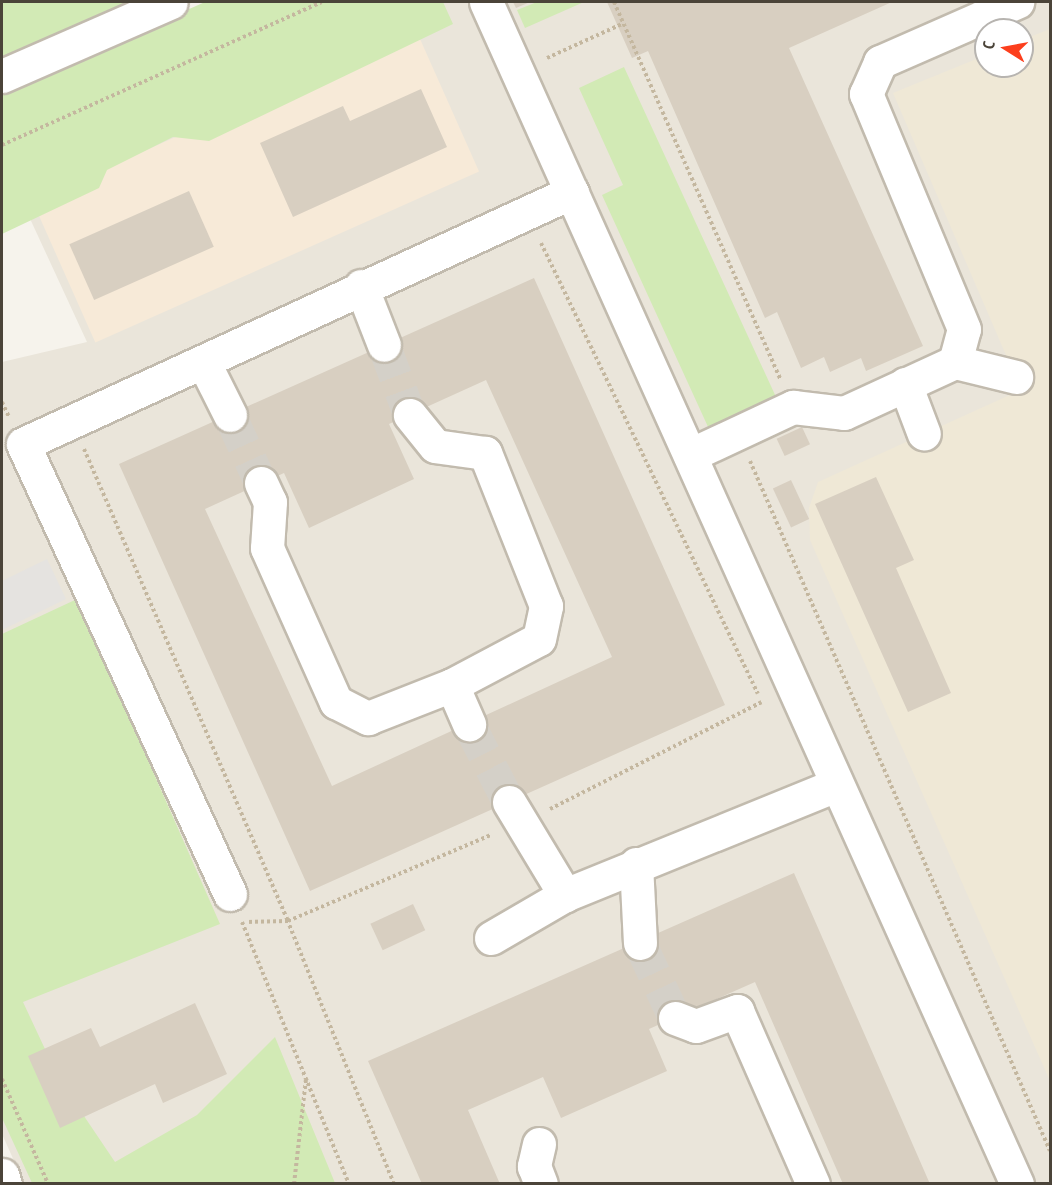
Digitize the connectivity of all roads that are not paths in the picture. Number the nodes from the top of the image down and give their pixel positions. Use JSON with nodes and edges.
{"nodes":[{"id":1,"x":171,"y":2,"type":"edge"},
{"id":2,"x":486,"y":2,"type":"edge"},
{"id":3,"x":1017,"y":2,"type":"edge"},
{"id":4,"x":2,"y":76,"type":"edge"},
{"id":5,"x":572,"y":192,"type":"junction"},
{"id":6,"x":361,"y":286,"type":"junction"},
{"id":7,"x":384,"y":345,"type":"tunnel mouth"},
{"id":8,"x":955,"y":362,"type":"junction"},
{"id":9,"x":204,"y":363,"type":"junction"},
{"id":10,"x":1016,"y":377,"type":"dead end"},
{"id":11,"x":905,"y":384,"type":"junction"},
{"id":12,"x":410,"y":414,"type":"tunnel mouth"},
{"id":13,"x":230,"y":415,"type":"tunnel mouth"},
{"id":14,"x":924,"y":434,"type":"dead end"},
{"id":15,"x":690,"y":455,"type":"junction"},
{"id":16,"x":261,"y":483,"type":"tunnel mouth"},
{"id":17,"x":452,"y":685,"type":"junction"},
{"id":18,"x":469,"y":724,"type":"tunnel mouth"},
{"id":19,"x":836,"y":785,"type":"junction"},
{"id":20,"x":513,"y":813,"type":"tunnel mouth"},
{"id":21,"x":636,"y":864,"type":"junction"},
{"id":22,"x":565,"y":895,"type":"junction"},
{"id":23,"x":236,"y":908,"type":"road end"},
{"id":24,"x":491,"y":938,"type":"dead end"},
{"id":25,"x":640,"y":943,"type":"tunnel mouth"},
{"id":26,"x":675,"y":1018,"type":"dead end"},
{"id":27,"x":538,"y":1144,"type":"dead end"},
{"id":28,"x":2,"y":1175,"type":"edge"},
{"id":29,"x":5,"y":1184,"type":"edge"},
{"id":30,"x":541,"y":1184,"type":"edge"},
{"id":31,"x":813,"y":1184,"type":"edge"},
{"id":32,"x":1017,"y":1184,"type":"edge"}],
"edges":[{"from":1,"to":4,"type":"street"},
{"from":2,"to":5,"type":"street"},
{"from":3,"to":8,"type":"street"},
{"from":5,"to":6,"type":"street"},
{"from":5,"to":15,"type":"street"},
{"from":6,"to":7,"type":"street"},
{"from":6,"to":9,"type":"street"},
{"from":8,"to":10,"type":"street"},
{"from":8,"to":11,"type":"street"},
{"from":9,"to":13,"type":"street"},
{"from":9,"to":23,"type":"street"},
{"from":11,"to":14,"type":"street"},
{"from":11,"to":15,"type":"street"},
{"from":12,"to":17,"type":"street"},
{"from":15,"to":19,"type":"street"},
{"from":16,"to":17,"type":"street"},
{"from":17,"to":18,"type":"street"},
{"from":19,"to":21,"type":"street"},
{"from":19,"to":32,"type":"street"},
{"from":20,"to":22,"type":"street"},
{"from":21,"to":22,"type":"street"},
{"from":21,"to":25,"type":"street"},
{"from":22,"to":24,"type":"street"},
{"from":26,"to":31,"type":"street"},
{"from":27,"to":30,"type":"street"},
{"from":28,"to":29,"type":"street"}]}
